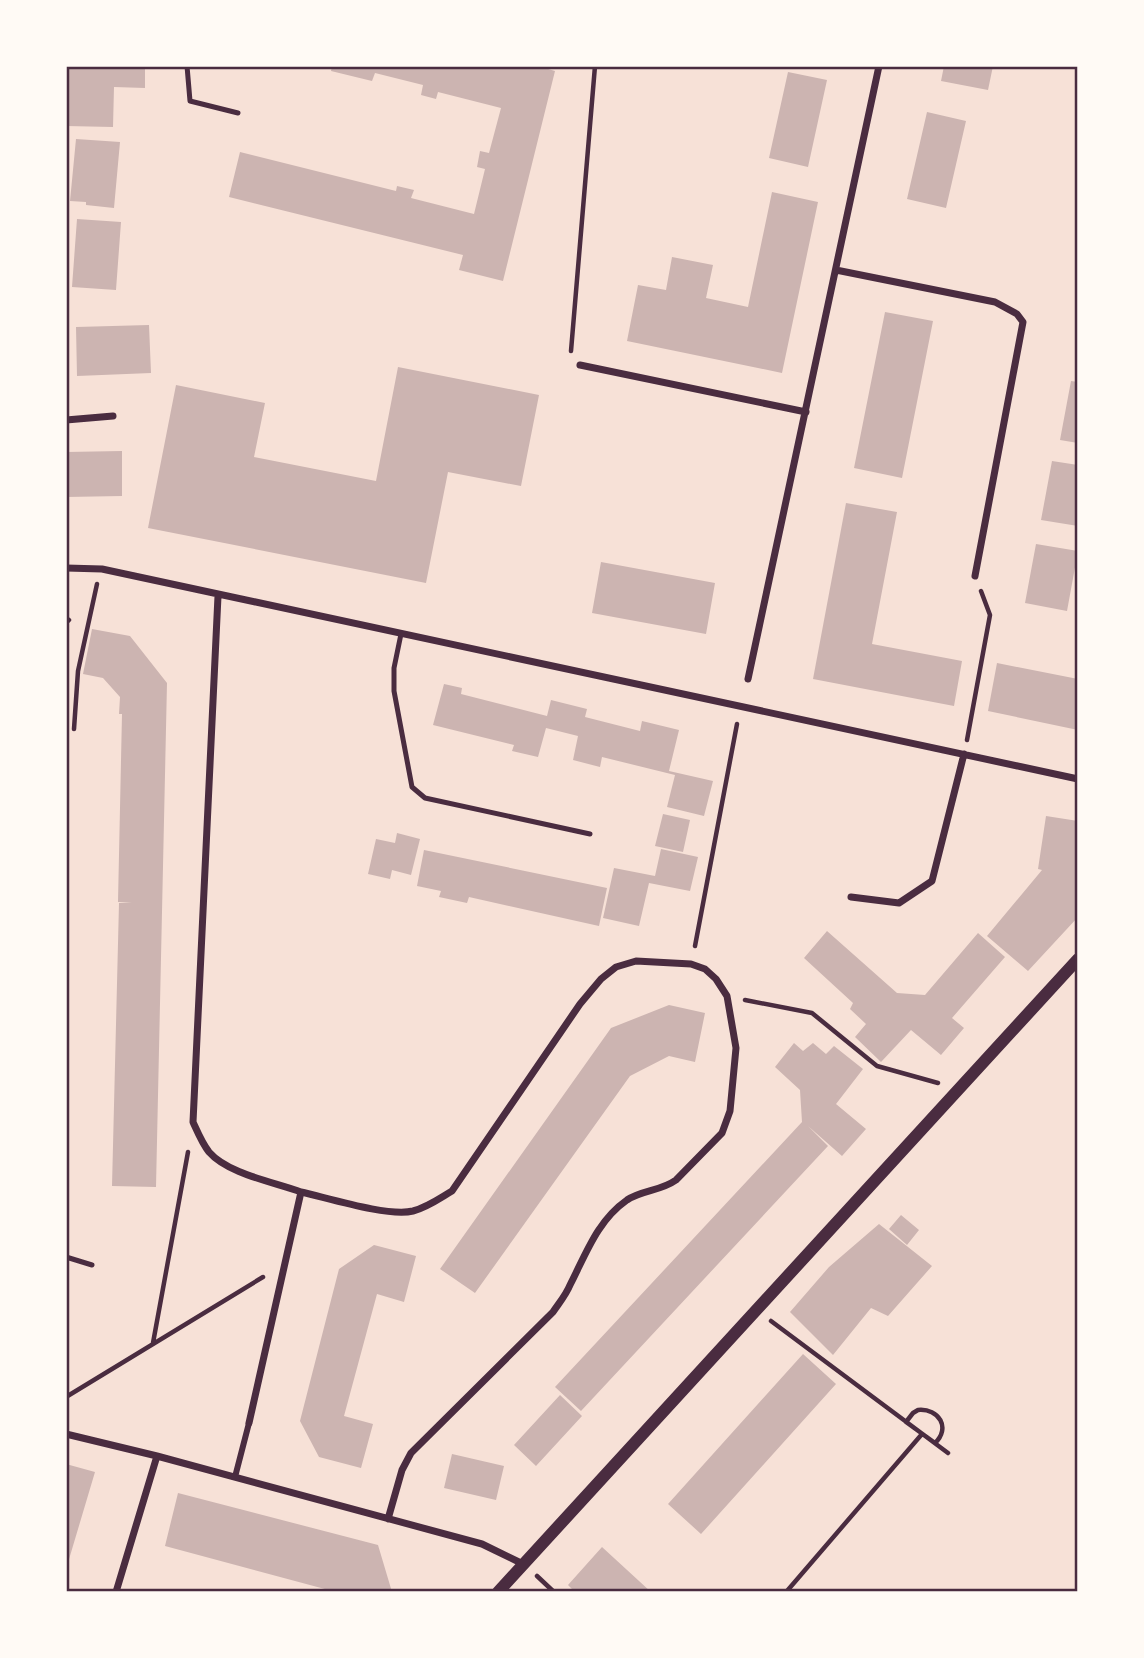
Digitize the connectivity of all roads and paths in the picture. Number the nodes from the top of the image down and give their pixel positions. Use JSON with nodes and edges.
{"nodes":[{"id":1,"x":187,"y":66,"type":"edge"},
{"id":2,"x":595,"y":66,"type":"edge"},
{"id":3,"x":879,"y":66,"type":"edge"},
{"id":4,"x":238,"y":113,"type":"dead end"},
{"id":5,"x":836,"y":270,"type":"junction"},
{"id":6,"x":580,"y":365,"type":"joint"},
{"id":7,"x":806,"y":412,"type":"junction"},
{"id":8,"x":113,"y":416,"type":"dead end"},
{"id":9,"x":66,"y":420,"type":"edge"},
{"id":10,"x":66,"y":568,"type":"edge"},
{"id":11,"x":100,"y":569,"type":"junction"},
{"id":12,"x":975,"y":576,"type":"joint"},
{"id":13,"x":218,"y":596,"type":"junction"},
{"id":14,"x":401,"y":634,"type":"junction"},
{"id":15,"x":748,"y":679,"type":"dead end"},
{"id":16,"x":741,"y":706,"type":"junction"},
{"id":17,"x":74,"y":729,"type":"dead end"},
{"id":18,"x":964,"y":754,"type":"junction"},
{"id":19,"x":1077,"y":779,"type":"edge"},
{"id":20,"x":590,"y":834,"type":"dead end"},
{"id":21,"x":851,"y":897,"type":"dead end"},
{"id":22,"x":1077,"y":960,"type":"edge"},
{"id":23,"x":691,"y":964,"type":"junction"},
{"id":24,"x":727,"y":996,"type":"junction"},
{"id":25,"x":959,"y":1088,"type":"junction"},
{"id":26,"x":193,"y":1122,"type":"junction"},
{"id":27,"x":301,"y":1192,"type":"junction"},
{"id":28,"x":66,"y":1257,"type":"edge"},
{"id":29,"x":285,"y":1263,"type":"junction"},
{"id":30,"x":92,"y":1265,"type":"dead end"},
{"id":31,"x":756,"y":1310,"type":"junction"},
{"id":32,"x":153,"y":1344,"type":"junction"},
{"id":33,"x":66,"y":1397,"type":"edge"},
{"id":34,"x":906,"y":1422,"type":"junction"},
{"id":35,"x":249,"y":1423,"type":"joint"},
{"id":36,"x":66,"y":1434,"type":"edge"},
{"id":37,"x":922,"y":1434,"type":"junction"},
{"id":38,"x":935,"y":1443,"type":"junction"},
{"id":39,"x":947,"y":1453,"type":"dead end"},
{"id":40,"x":157,"y":1455,"type":"junction"},
{"id":41,"x":235,"y":1478,"type":"junction"},
{"id":42,"x":388,"y":1519,"type":"junction"},
{"id":43,"x":523,"y":1564,"type":"junction"},
{"id":44,"x":116,"y":1591,"type":"edge"},
{"id":45,"x":498,"y":1591,"type":"edge"},
{"id":46,"x":787,"y":1591,"type":"edge"}],
"edges":[{"from":1,"to":4,"type":"lane"},
{"from":2,"to":6,"type":"path"},
{"from":3,"to":5,"type":"street"},
{"from":5,"to":7,"type":"street"},
{"from":5,"to":12,"type":"street"},
{"from":6,"to":7,"type":"street"},
{"from":7,"to":15,"type":"street"},
{"from":8,"to":9,"type":"street"},
{"from":10,"to":11,"type":"street"},
{"from":11,"to":13,"type":"street"},
{"from":11,"to":17,"type":"path"},
{"from":12,"to":18,"type":"path"},
{"from":13,"to":14,"type":"street"},
{"from":13,"to":26,"type":"street"},
{"from":14,"to":16,"type":"street"},
{"from":14,"to":20,"type":"lane"},
{"from":16,"to":18,"type":"street"},
{"from":16,"to":23,"type":"path"},
{"from":18,"to":19,"type":"street"},
{"from":18,"to":21,"type":"street"},
{"from":22,"to":25,"type":"street"},
{"from":23,"to":24,"type":"street"},
{"from":23,"to":27,"type":"street"},
{"from":24,"to":25,"type":"path"},
{"from":24,"to":42,"type":"street"},
{"from":25,"to":31,"type":"street"},
{"from":26,"to":27,"type":"street"},
{"from":26,"to":32,"type":"path"},
{"from":27,"to":29,"type":"street"},
{"from":28,"to":30,"type":"lane"},
{"from":29,"to":32,"type":"path"},
{"from":29,"to":35,"type":"street"},
{"from":31,"to":34,"type":"path"},
{"from":31,"to":43,"type":"street"},
{"from":32,"to":33,"type":"path"},
{"from":34,"to":37,"type":"path"},
{"from":34,"to":38,"type":"path"},
{"from":34,"to":38,"type":"path"},
{"from":35,"to":41,"type":"street"},
{"from":36,"to":40,"type":"street"},
{"from":37,"to":38,"type":"path"},
{"from":37,"to":46,"type":"path"},
{"from":38,"to":39,"type":"path"},
{"from":40,"to":41,"type":"street"},
{"from":40,"to":44,"type":"street"},
{"from":41,"to":42,"type":"street"},
{"from":42,"to":43,"type":"street"},
{"from":43,"to":45,"type":"street"}]}
